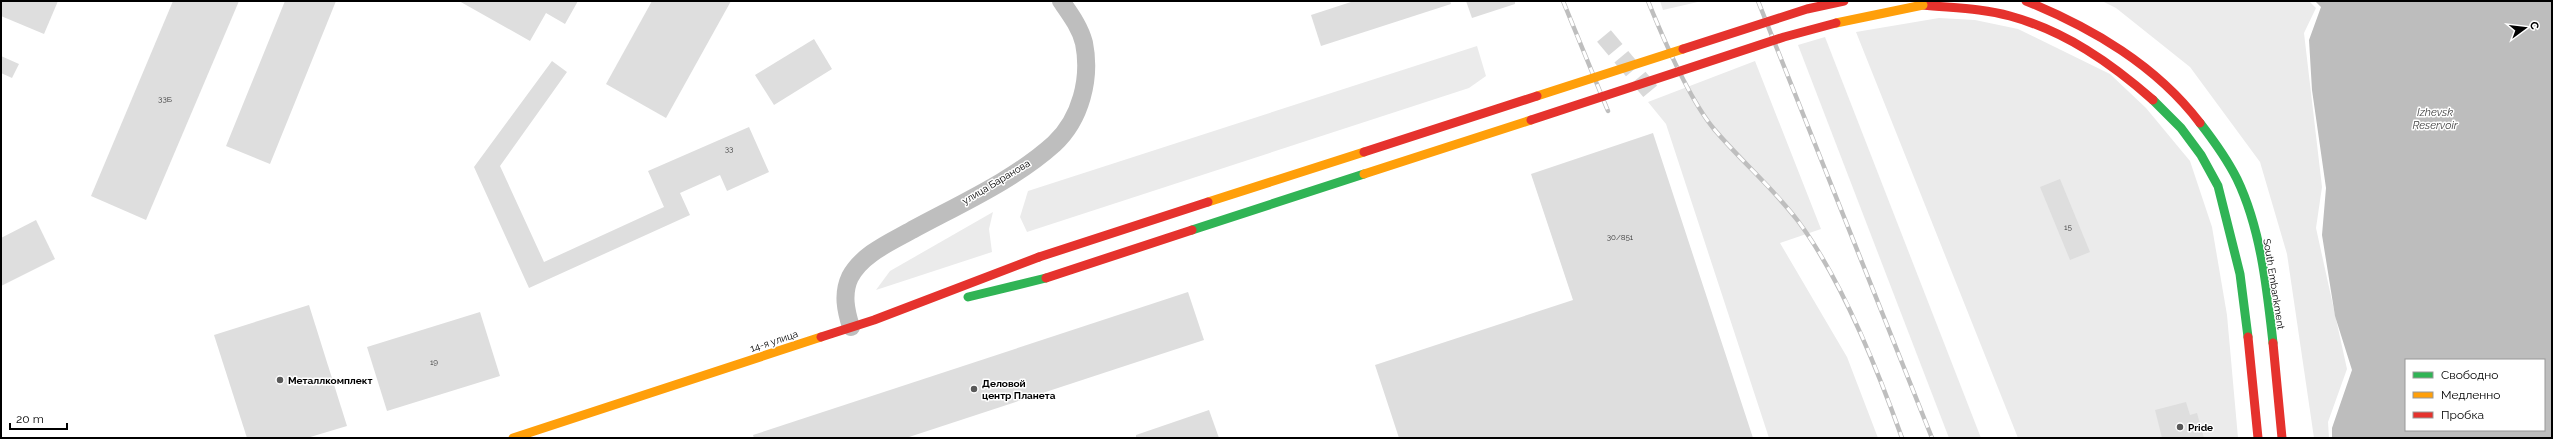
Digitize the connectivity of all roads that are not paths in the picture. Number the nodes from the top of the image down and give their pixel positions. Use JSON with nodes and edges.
{"nodes":[{"id":1,"x":1061,"y":1,"type":"edge"},
{"id":2,"x":1844,"y":1,"type":"edge"},
{"id":3,"x":2026,"y":1,"type":"edge"},
{"id":4,"x":874,"y":320,"type":"junction"},
{"id":5,"x":851,"y":327,"type":"junction"},
{"id":6,"x":513,"y":438,"type":"edge"},
{"id":7,"x":2258,"y":438,"type":"edge"},
{"id":8,"x":2282,"y":438,"type":"edge"}],
"edges":[{"from":1,"to":5,"type":"street","name":"улица Баранова"},
{"from":2,"to":4,"type":"main road","name":"14-я улица","bridge":true},
{"from":3,"to":8,"type":"main road","name":"South Embankment"},
{"from":4,"to":5,"type":"main road","name":"14-я улица"},
{"from":4,"to":7,"type":"main road","bridge":true},
{"from":5,"to":6,"type":"main road","name":"14-я улица"}]}
